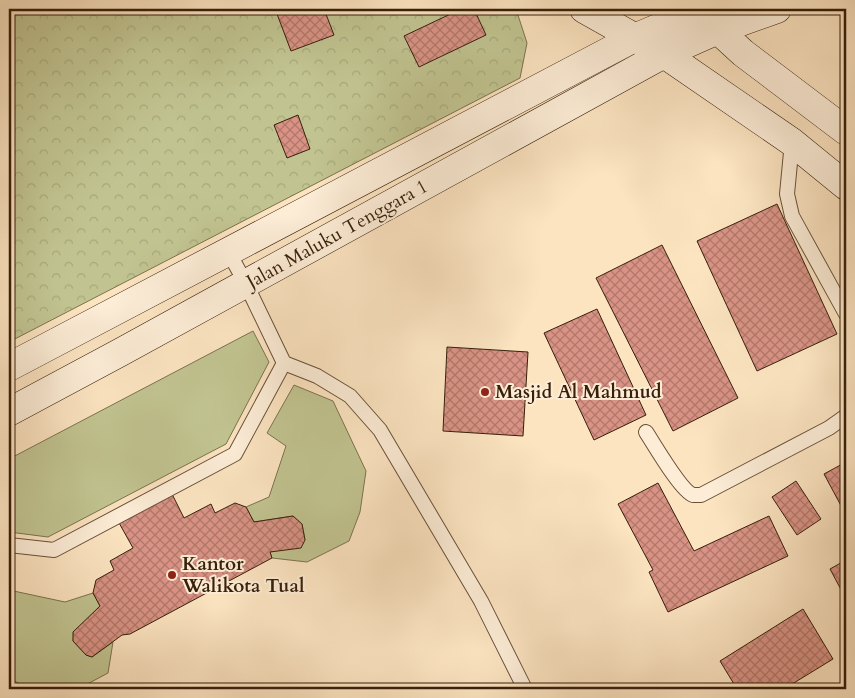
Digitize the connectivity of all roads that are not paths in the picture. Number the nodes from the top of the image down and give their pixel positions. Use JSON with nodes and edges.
{"nodes":[{"id":1,"x":584,"y":9,"type":"edge"},
{"id":2,"x":777,"y":9,"type":"edge"},
{"id":3,"x":706,"y":16,"type":"edge"},
{"id":4,"x":634,"y":38,"type":"junction"},
{"id":5,"x":664,"y":54,"type":"junction"},
{"id":6,"x":846,"y":130,"type":"edge"},
{"id":7,"x":792,"y":142,"type":"junction"},
{"id":8,"x":846,"y":186,"type":"edge"},
{"id":9,"x":228,"y":251,"type":"junction"},
{"id":10,"x":246,"y":284,"type":"junction"},
{"id":11,"x":846,"y":314,"type":"edge"},
{"id":12,"x":284,"y":363,"type":"junction"},
{"id":13,"x":9,"y":367,"type":"edge"},
{"id":14,"x":9,"y":412,"type":"edge"},
{"id":15,"x":846,"y":416,"type":"edge"},
{"id":16,"x":646,"y":432,"type":"dead end"},
{"id":17,"x":9,"y":545,"type":"edge"},
{"id":18,"x":525,"y":689,"type":"edge"}],
"edges":[{"from":1,"to":4,"type":"main road"},
{"from":2,"to":3,"type":"main road"},
{"from":3,"to":4,"type":"main road","name":"Jalan Maluku Tenggara 1"},
{"from":3,"to":5,"type":"main road","name":"Jalan Maluku Tenggara 1"},
{"from":3,"to":6,"type":"main road"},
{"from":4,"to":5,"type":"main road"},
{"from":4,"to":9,"type":"main road","name":"Jalan Maluku Tenggara 1"},
{"from":5,"to":7,"type":"main road"},
{"from":5,"to":10,"type":"main road","name":"Jalan Maluku Tenggara 1"},
{"from":7,"to":8,"type":"main road"},
{"from":7,"to":11,"type":"lane"},
{"from":9,"to":10,"type":"lane"},
{"from":9,"to":13,"type":"main road","name":"Jalan Maluku Tenggara 1"},
{"from":10,"to":12,"type":"lane"},
{"from":10,"to":14,"type":"main road","name":"Jalan Maluku Tenggara 1"},
{"from":12,"to":17,"type":"lane"},
{"from":12,"to":18,"type":"lane"},
{"from":15,"to":16,"type":"lane"}]}
